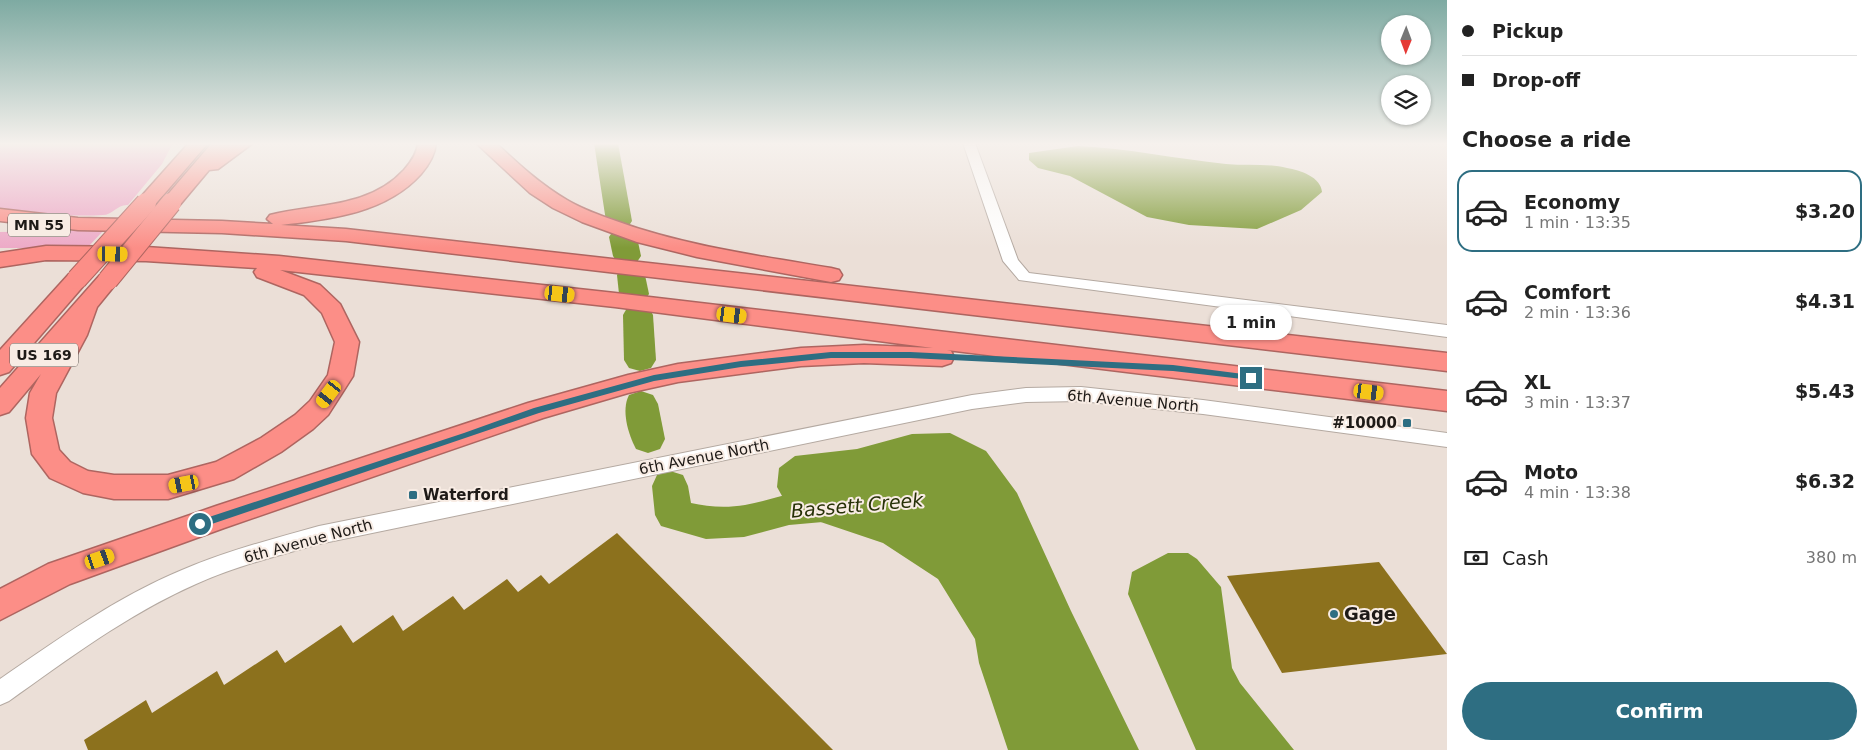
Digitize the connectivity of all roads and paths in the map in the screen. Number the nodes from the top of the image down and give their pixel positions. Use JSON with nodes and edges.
{"nodes":[{"id":1,"x":166,"y":178,"type":"edge"},
{"id":2,"x":173,"y":178,"type":"edge"},
{"id":3,"x":190,"y":178,"type":"edge"},
{"id":4,"x":407,"y":178,"type":"edge"},
{"id":5,"x":525,"y":178,"type":"edge"},
{"id":6,"x":981,"y":178,"type":"edge"},
{"id":7,"x":158,"y":199,"type":"junction"},
{"id":8,"x":0,"y":215,"type":"edge"},
{"id":9,"x":78,"y":224,"type":"junction"},
{"id":10,"x":171,"y":225,"type":"junction"},
{"id":11,"x":0,"y":226,"type":"edge"},
{"id":12,"x":46,"y":253,"type":"junction"},
{"id":13,"x":0,"y":254,"type":"edge"},
{"id":14,"x":182,"y":256,"type":"junction"},
{"id":15,"x":0,"y":260,"type":"edge"},
{"id":16,"x":87,"y":304,"type":"junction"},
{"id":17,"x":1009,"y":311,"type":"junction"},
{"id":18,"x":1447,"y":331,"type":"edge"},
{"id":19,"x":8,"y":352,"type":"edge"},
{"id":20,"x":1447,"y":362,"type":"edge"},
{"id":21,"x":0,"y":366,"type":"edge"},
{"id":22,"x":1173,"y":368,"type":"junction"},
{"id":23,"x":1447,"y":401,"type":"edge"},
{"id":24,"x":0,"y":404,"type":"edge"},
{"id":25,"x":1447,"y":440,"type":"edge"},
{"id":26,"x":0,"y":604,"type":"edge"},
{"id":27,"x":0,"y":693,"type":"edge"}],
"edges":[{"from":1,"to":7,"type":"highway"},
{"from":2,"to":7,"type":"highway","number":"US 169"},
{"from":3,"to":7,"type":"highway","number":"US 169"},
{"from":4,"to":10,"type":"highway"},
{"from":5,"to":17,"type":"highway"},
{"from":6,"to":18,"type":"street"},
{"from":7,"to":16,"type":"highway","number":"US 169","bridge":true},
{"from":7,"to":19,"type":"highway","number":"US 169","bridge":true},
{"from":8,"to":9,"type":"highway"},
{"from":9,"to":10,"type":"highway","number":"MN 55"},
{"from":9,"to":11,"type":"highway","number":"MN 55"},
{"from":10,"to":17,"type":"highway","number":"MN 55"},
{"from":12,"to":13,"type":"highway","number":"MN 55"},
{"from":12,"to":14,"type":"highway","number":"MN 55"},
{"from":12,"to":15,"type":"highway"},
{"from":14,"to":16,"type":"highway"},
{"from":14,"to":22,"type":"highway","number":"MN 55"},
{"from":16,"to":24,"type":"highway","number":"US 169"},
{"from":17,"to":20,"type":"highway","number":"MN 55"},
{"from":19,"to":21,"type":"highway","number":"US 169"},
{"from":22,"to":23,"type":"highway","number":"MN 55"},
{"from":22,"to":26,"type":"highway"},
{"from":25,"to":27,"type":"street","name":"6th Avenue North"}]}
